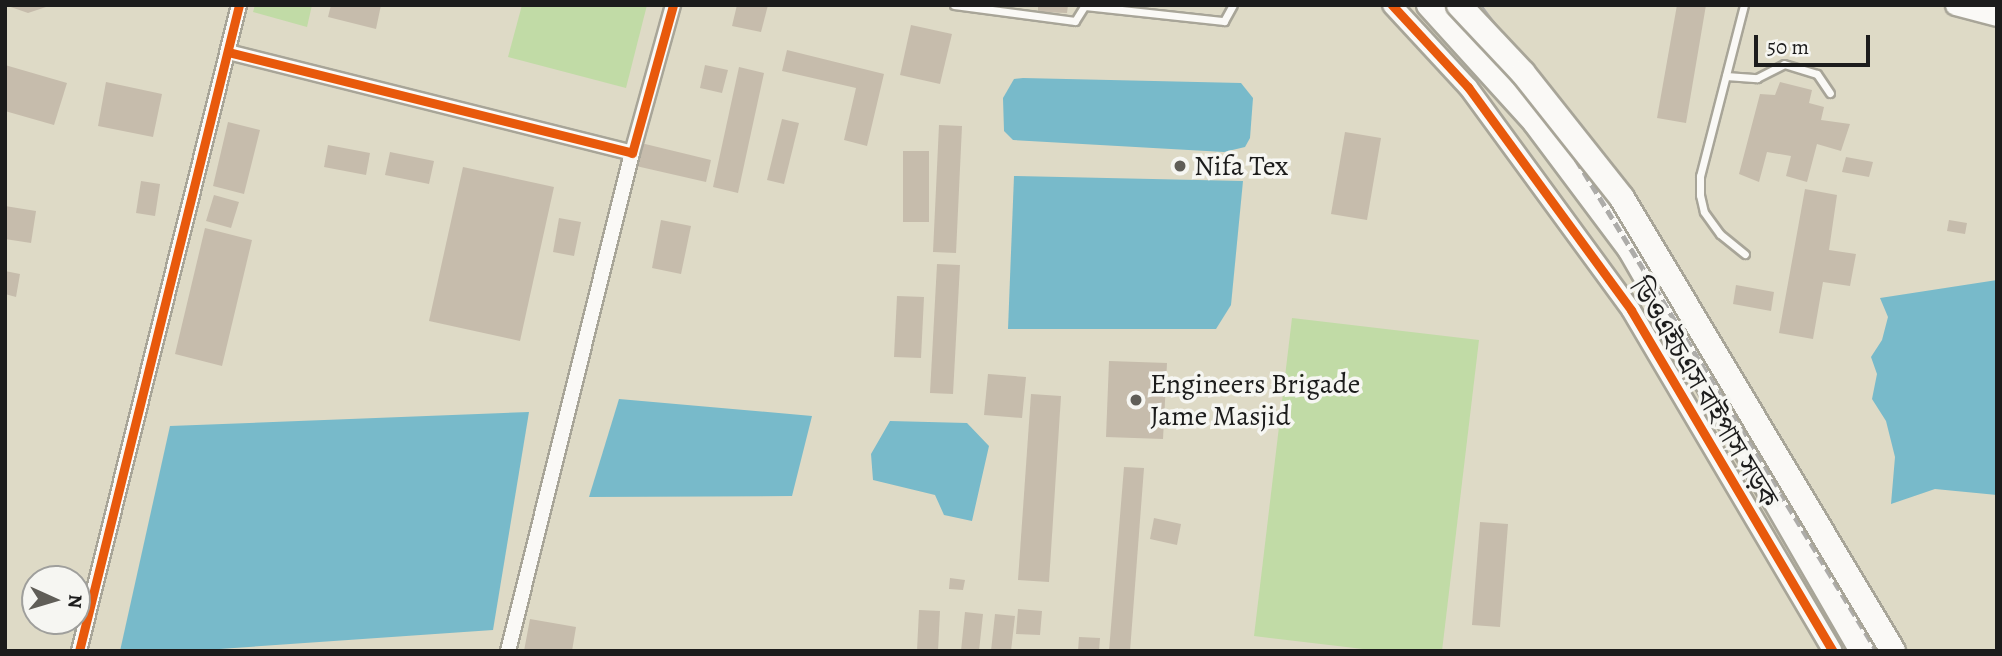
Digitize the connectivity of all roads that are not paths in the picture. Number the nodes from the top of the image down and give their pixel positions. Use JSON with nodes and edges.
{"nodes":[{"id":1,"x":239,"y":5,"type":"edge"},
{"id":2,"x":673,"y":5,"type":"edge"},
{"id":3,"x":954,"y":5,"type":"edge"},
{"id":4,"x":1233,"y":5,"type":"edge"},
{"id":5,"x":1392,"y":5,"type":"edge"},
{"id":6,"x":1429,"y":5,"type":"edge"},
{"id":7,"x":1459,"y":5,"type":"edge"},
{"id":8,"x":1744,"y":5,"type":"edge"},
{"id":9,"x":1955,"y":5,"type":"edge"},
{"id":10,"x":1085,"y":6,"type":"edge"},
{"id":11,"x":1132,"y":8,"type":"edge"},
{"id":12,"x":1997,"y":16,"type":"edge"},
{"id":13,"x":228,"y":52,"type":"junction"},
{"id":14,"x":1726,"y":76,"type":"junction"},
{"id":15,"x":1830,"y":93,"type":"dead end"},
{"id":16,"x":632,"y":153,"type":"junction"},
{"id":17,"x":1745,"y":254,"type":"dead end"},
{"id":18,"x":79,"y":651,"type":"edge"},
{"id":19,"x":508,"y":651,"type":"edge"},
{"id":20,"x":1833,"y":651,"type":"edge"},
{"id":21,"x":1862,"y":651,"type":"edge"},
{"id":22,"x":1893,"y":651,"type":"edge"}],
"edges":[{"from":1,"to":13,"type":"street"},
{"from":2,"to":16,"type":"street"},
{"from":3,"to":10,"type":"lane"},
{"from":4,"to":11,"type":"lane"},
{"from":5,"to":20,"type":"street","name":"ডিওএইচএস বাইপাস সড়ক"},
{"from":6,"to":21,"type":"highway"},
{"from":7,"to":22,"type":"highway","bridge":true},
{"from":8,"to":14,"type":"lane"},
{"from":9,"to":12,"type":"main road"},
{"from":10,"to":11,"type":"lane"},
{"from":13,"to":16,"type":"street"},
{"from":13,"to":18,"type":"street"},
{"from":14,"to":15,"type":"lane"},
{"from":14,"to":17,"type":"lane"},
{"from":16,"to":19,"type":"street"}]}
